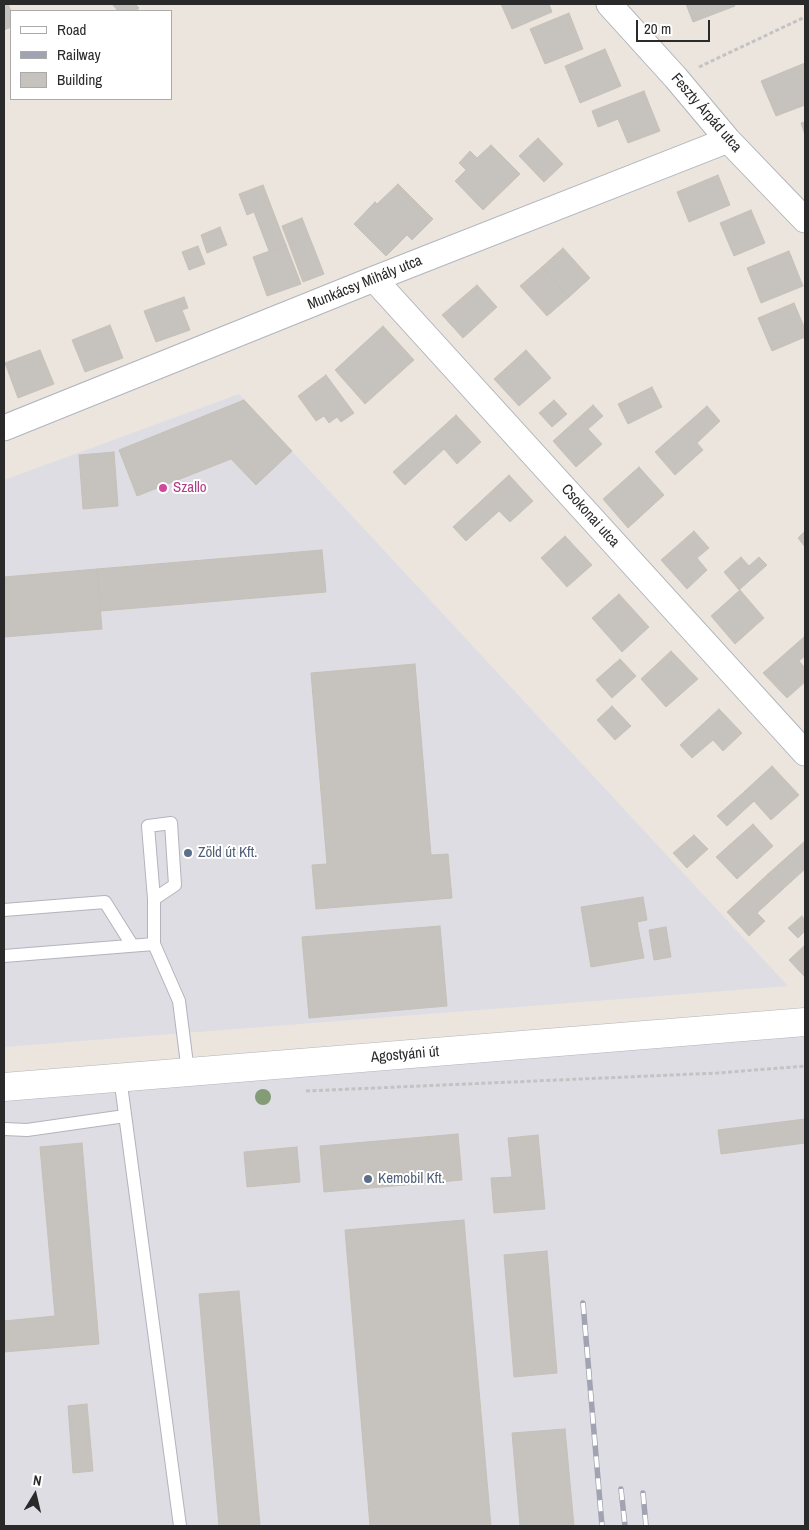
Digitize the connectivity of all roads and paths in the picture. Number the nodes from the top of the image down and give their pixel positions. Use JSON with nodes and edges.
{"nodes":[{"id":1,"x":609,"y":4,"type":"edge"},
{"id":2,"x":805,"y":17,"type":"edge"},
{"id":3,"x":676,"y":78,"type":"junction"},
{"id":4,"x":728,"y":140,"type":"junction"},
{"id":5,"x":805,"y":220,"type":"edge"},
{"id":6,"x":374,"y":279,"type":"junction"},
{"id":7,"x":4,"y":428,"type":"edge"},
{"id":8,"x":805,"y":753,"type":"edge"},
{"id":9,"x":154,"y":899,"type":"junction"},
{"id":10,"x":4,"y":910,"type":"edge"},
{"id":11,"x":154,"y":944,"type":"junction"},
{"id":12,"x":132,"y":945,"type":"junction"},
{"id":13,"x":4,"y":956,"type":"edge"},
{"id":14,"x":805,"y":1022,"type":"edge"},
{"id":15,"x":805,"y":1066,"type":"edge"},
{"id":16,"x":188,"y":1072,"type":"junction"},
{"id":17,"x":120,"y":1078,"type":"junction"},
{"id":18,"x":4,"y":1087,"type":"edge"},
{"id":19,"x":302,"y":1091,"type":"dead end"},
{"id":20,"x":125,"y":1116,"type":"junction"},
{"id":21,"x":4,"y":1129,"type":"edge"},
{"id":22,"x":180,"y":1526,"type":"edge"}],
"edges":[{"from":1,"to":3,"type":"street","name":"Feszty Árpád utca"},
{"from":2,"to":3,"type":"path"},
{"from":3,"to":4,"type":"street","name":"Feszty Árpád utca"},
{"from":4,"to":5,"type":"street","name":"Feszty Árpád utca"},
{"from":4,"to":6,"type":"street","name":"Munkácsy Mihály utca"},
{"from":6,"to":7,"type":"street","name":"Munkácsy Mihály utca"},
{"from":6,"to":8,"type":"street","name":"Csokonai utca"},
{"from":9,"to":9,"type":"lane"},
{"from":9,"to":11,"type":"lane"},
{"from":10,"to":12,"type":"lane"},
{"from":11,"to":12,"type":"lane"},
{"from":11,"to":16,"type":"lane"},
{"from":12,"to":13,"type":"lane"},
{"from":14,"to":16,"type":"main road","name":"Agostyáni út"},
{"from":15,"to":19,"type":"path"},
{"from":16,"to":17,"type":"main road","name":"Agostyáni út"},
{"from":17,"to":18,"type":"main road","name":"Agostyáni út"},
{"from":17,"to":20,"type":"lane"},
{"from":20,"to":21,"type":"lane"},
{"from":20,"to":22,"type":"lane"}]}
